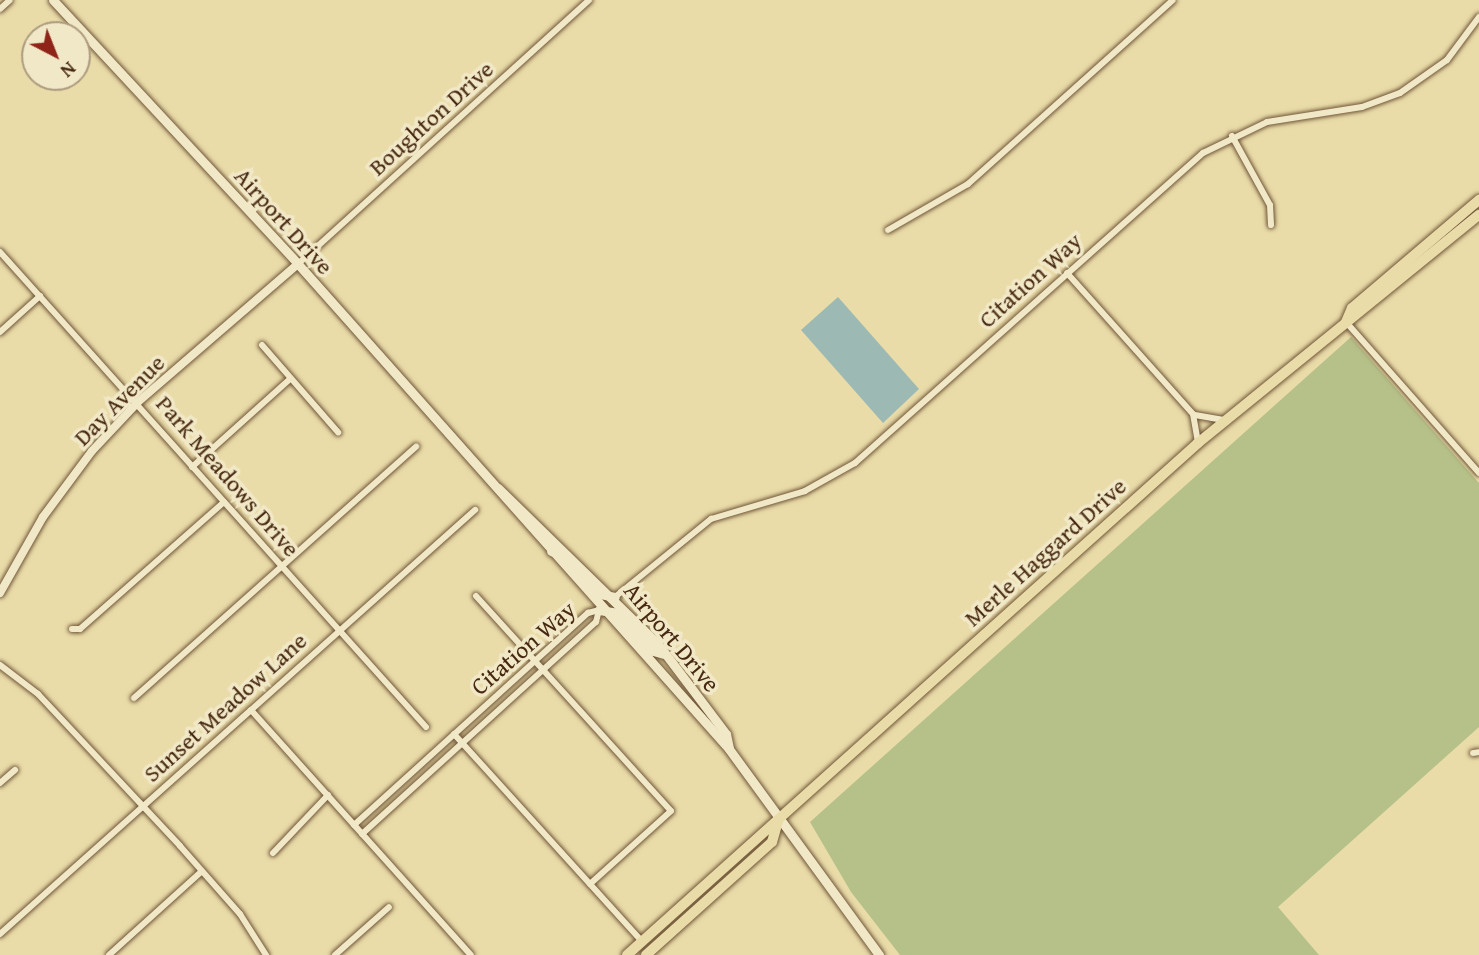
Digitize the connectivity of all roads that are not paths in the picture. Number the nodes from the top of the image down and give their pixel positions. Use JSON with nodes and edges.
{"nodes":[{"id":1,"x":10,"y":0,"type":"edge"},
{"id":2,"x":53,"y":0,"type":"edge"},
{"id":3,"x":1173,"y":0,"type":"edge"},
{"id":4,"x":586,"y":1,"type":"edge"},
{"id":5,"x":0,"y":9,"type":"edge"},
{"id":6,"x":1479,"y":17,"type":"edge"},
{"id":7,"x":1232,"y":136,"type":"junction"},
{"id":8,"x":1479,"y":200,"type":"edge"},
{"id":9,"x":1479,"y":215,"type":"edge"},
{"id":10,"x":1271,"y":225,"type":"dead end"},
{"id":11,"x":888,"y":230,"type":"dead end"},
{"id":12,"x":0,"y":252,"type":"edge"},
{"id":13,"x":298,"y":264,"type":"junction"},
{"id":14,"x":1067,"y":273,"type":"junction"},
{"id":15,"x":40,"y":296,"type":"junction"},
{"id":16,"x":1346,"y":322,"type":"junction"},
{"id":17,"x":0,"y":332,"type":"edge"},
{"id":18,"x":262,"y":345,"type":"dead end"},
{"id":19,"x":290,"y":379,"type":"junction"},
{"id":20,"x":138,"y":402,"type":"junction"},
{"id":21,"x":1193,"y":414,"type":"junction"},
{"id":22,"x":1230,"y":416,"type":"junction"},
{"id":23,"x":338,"y":432,"type":"dead end"},
{"id":24,"x":1198,"y":443,"type":"junction"},
{"id":25,"x":416,"y":447,"type":"dead end"},
{"id":26,"x":192,"y":467,"type":"junction"},
{"id":27,"x":480,"y":473,"type":"junction"},
{"id":28,"x":1479,"y":473,"type":"edge"},
{"id":29,"x":224,"y":502,"type":"junction"},
{"id":30,"x":475,"y":510,"type":"dead end"},
{"id":31,"x":546,"y":549,"type":"junction"},
{"id":32,"x":282,"y":566,"type":"junction"},
{"id":33,"x":0,"y":593,"type":"edge"},
{"id":34,"x":476,"y":596,"type":"dead end"},
{"id":35,"x":615,"y":597,"type":"junction"},
{"id":36,"x":599,"y":610,"type":"junction"},
{"id":37,"x":72,"y":628,"type":"dead end"},
{"id":38,"x":339,"y":631,"type":"junction"},
{"id":39,"x":666,"y":655,"type":"junction"},
{"id":40,"x":534,"y":662,"type":"junction"},
{"id":41,"x":0,"y":666,"type":"edge"},
{"id":42,"x":543,"y":671,"type":"junction"},
{"id":43,"x":134,"y":698,"type":"dead end"},
{"id":44,"x":251,"y":710,"type":"junction"},
{"id":45,"x":426,"y":727,"type":"dead end"},
{"id":46,"x":454,"y":734,"type":"junction"},
{"id":47,"x":463,"y":743,"type":"junction"},
{"id":48,"x":729,"y":750,"type":"junction"},
{"id":49,"x":15,"y":770,"type":"dead end"},
{"id":50,"x":0,"y":783,"type":"edge"},
{"id":51,"x":328,"y":795,"type":"junction"},
{"id":52,"x":140,"y":808,"type":"junction"},
{"id":53,"x":778,"y":820,"type":"junction"},
{"id":54,"x":354,"y":825,"type":"junction"},
{"id":55,"x":362,"y":834,"type":"junction"},
{"id":56,"x":273,"y":853,"type":"dead end"},
{"id":57,"x":202,"y":871,"type":"junction"},
{"id":58,"x":590,"y":884,"type":"junction"},
{"id":59,"x":389,"y":906,"type":"dead end"},
{"id":60,"x":0,"y":934,"type":"edge"},
{"id":61,"x":642,"y":941,"type":"junction"},
{"id":62,"x":265,"y":953,"type":"edge"},
{"id":63,"x":109,"y":955,"type":"edge"},
{"id":64,"x":255,"y":955,"type":"edge"},
{"id":65,"x":335,"y":955,"type":"edge"},
{"id":66,"x":471,"y":955,"type":"edge"},
{"id":67,"x":627,"y":955,"type":"edge"},
{"id":68,"x":646,"y":955,"type":"edge"},
{"id":69,"x":879,"y":955,"type":"edge"}],
"edges":[{"from":1,"to":5,"type":"street"},
{"from":2,"to":13,"type":"main road","name":"Airport Drive"},
{"from":3,"to":11,"type":"street"},
{"from":4,"to":13,"type":"street","name":"Boughton Drive"},
{"from":6,"to":7,"type":"street","name":"Citation Way"},
{"from":7,"to":10,"type":"street"},
{"from":7,"to":14,"type":"street","name":"Citation Way"},
{"from":8,"to":16,"type":"main road","name":"Merle Haggard Drive"},
{"from":9,"to":16,"type":"main road","name":"Merle Haggard Drive"},
{"from":12,"to":15,"type":"street","name":"Park Meadows Drive"},
{"from":13,"to":20,"type":"street","name":"Day Avenue"},
{"from":13,"to":27,"type":"main road","name":"Airport Drive"},
{"from":14,"to":21,"type":"street"},
{"from":14,"to":35,"type":"street","name":"Citation Way"},
{"from":15,"to":17,"type":"street"},
{"from":15,"to":20,"type":"street","name":"Park Meadows Drive"},
{"from":16,"to":22,"type":"main road","name":"Merle Haggard Drive"},
{"from":16,"to":28,"type":"street"},
{"from":18,"to":19,"type":"street"},
{"from":19,"to":23,"type":"street"},
{"from":19,"to":26,"type":"street"},
{"from":20,"to":26,"type":"street","name":"Park Meadows Drive"},
{"from":20,"to":33,"type":"street","name":"Day Avenue"},
{"from":21,"to":22,"type":"street"},
{"from":21,"to":24,"type":"street"},
{"from":22,"to":24,"type":"main road","name":"Merle Haggard Drive"},
{"from":24,"to":53,"type":"main road","name":"Merle Haggard Drive"},
{"from":25,"to":32,"type":"street"},
{"from":26,"to":29,"type":"street","name":"Park Meadows Drive"},
{"from":27,"to":31,"type":"main road","name":"Airport Drive"},
{"from":27,"to":35,"type":"main road","name":"Airport Drive"},
{"from":29,"to":32,"type":"street","name":"Park Meadows Drive"},
{"from":29,"to":37,"type":"street"},
{"from":30,"to":38,"type":"street","name":"Sunset Meadow Lane"},
{"from":31,"to":35,"type":"main road"},
{"from":31,"to":36,"type":"main road","name":"Airport Drive"},
{"from":32,"to":38,"type":"street","name":"Park Meadows Drive"},
{"from":32,"to":43,"type":"street"},
{"from":34,"to":40,"type":"street"},
{"from":35,"to":39,"type":"main road","name":"Airport Drive"},
{"from":36,"to":39,"type":"main road"},
{"from":36,"to":40,"type":"street","name":"Citation Way"},
{"from":36,"to":42,"type":"street","name":"Citation Way"},
{"from":36,"to":48,"type":"main road","name":"Airport Drive"},
{"from":38,"to":44,"type":"street","name":"Sunset Meadow Lane"},
{"from":38,"to":45,"type":"street","name":"Park Meadows Drive"},
{"from":39,"to":48,"type":"main road","name":"Airport Drive"},
{"from":40,"to":42,"type":"street"},
{"from":40,"to":46,"type":"street","name":"Citation Way"},
{"from":41,"to":52,"type":"street"},
{"from":42,"to":47,"type":"street","name":"Citation Way"},
{"from":42,"to":58,"type":"street"},
{"from":44,"to":51,"type":"street"},
{"from":44,"to":52,"type":"street","name":"Sunset Meadow Lane"},
{"from":46,"to":47,"type":"street"},
{"from":46,"to":54,"type":"street","name":"Citation Way"},
{"from":47,"to":55,"type":"street","name":"Citation Way"},
{"from":47,"to":58,"type":"street"},
{"from":48,"to":53,"type":"main road","name":"Airport Drive"},
{"from":49,"to":50,"type":"street"},
{"from":51,"to":54,"type":"street"},
{"from":51,"to":56,"type":"street"},
{"from":52,"to":57,"type":"street"},
{"from":52,"to":60,"type":"street","name":"Sunset Meadow Lane"},
{"from":53,"to":61,"type":"main road","name":"Merle Haggard Drive"},
{"from":53,"to":68,"type":"main road","name":"Merle Haggard Drive"},
{"from":53,"to":69,"type":"main road","name":"Airport Drive"},
{"from":54,"to":55,"type":"street"},
{"from":55,"to":66,"type":"street"},
{"from":57,"to":62,"type":"street"},
{"from":57,"to":63,"type":"street"},
{"from":58,"to":61,"type":"street"},
{"from":59,"to":65,"type":"street"},
{"from":61,"to":67,"type":"main road","name":"Merle Haggard Drive"},
{"from":62,"to":64,"type":"street"}]}
